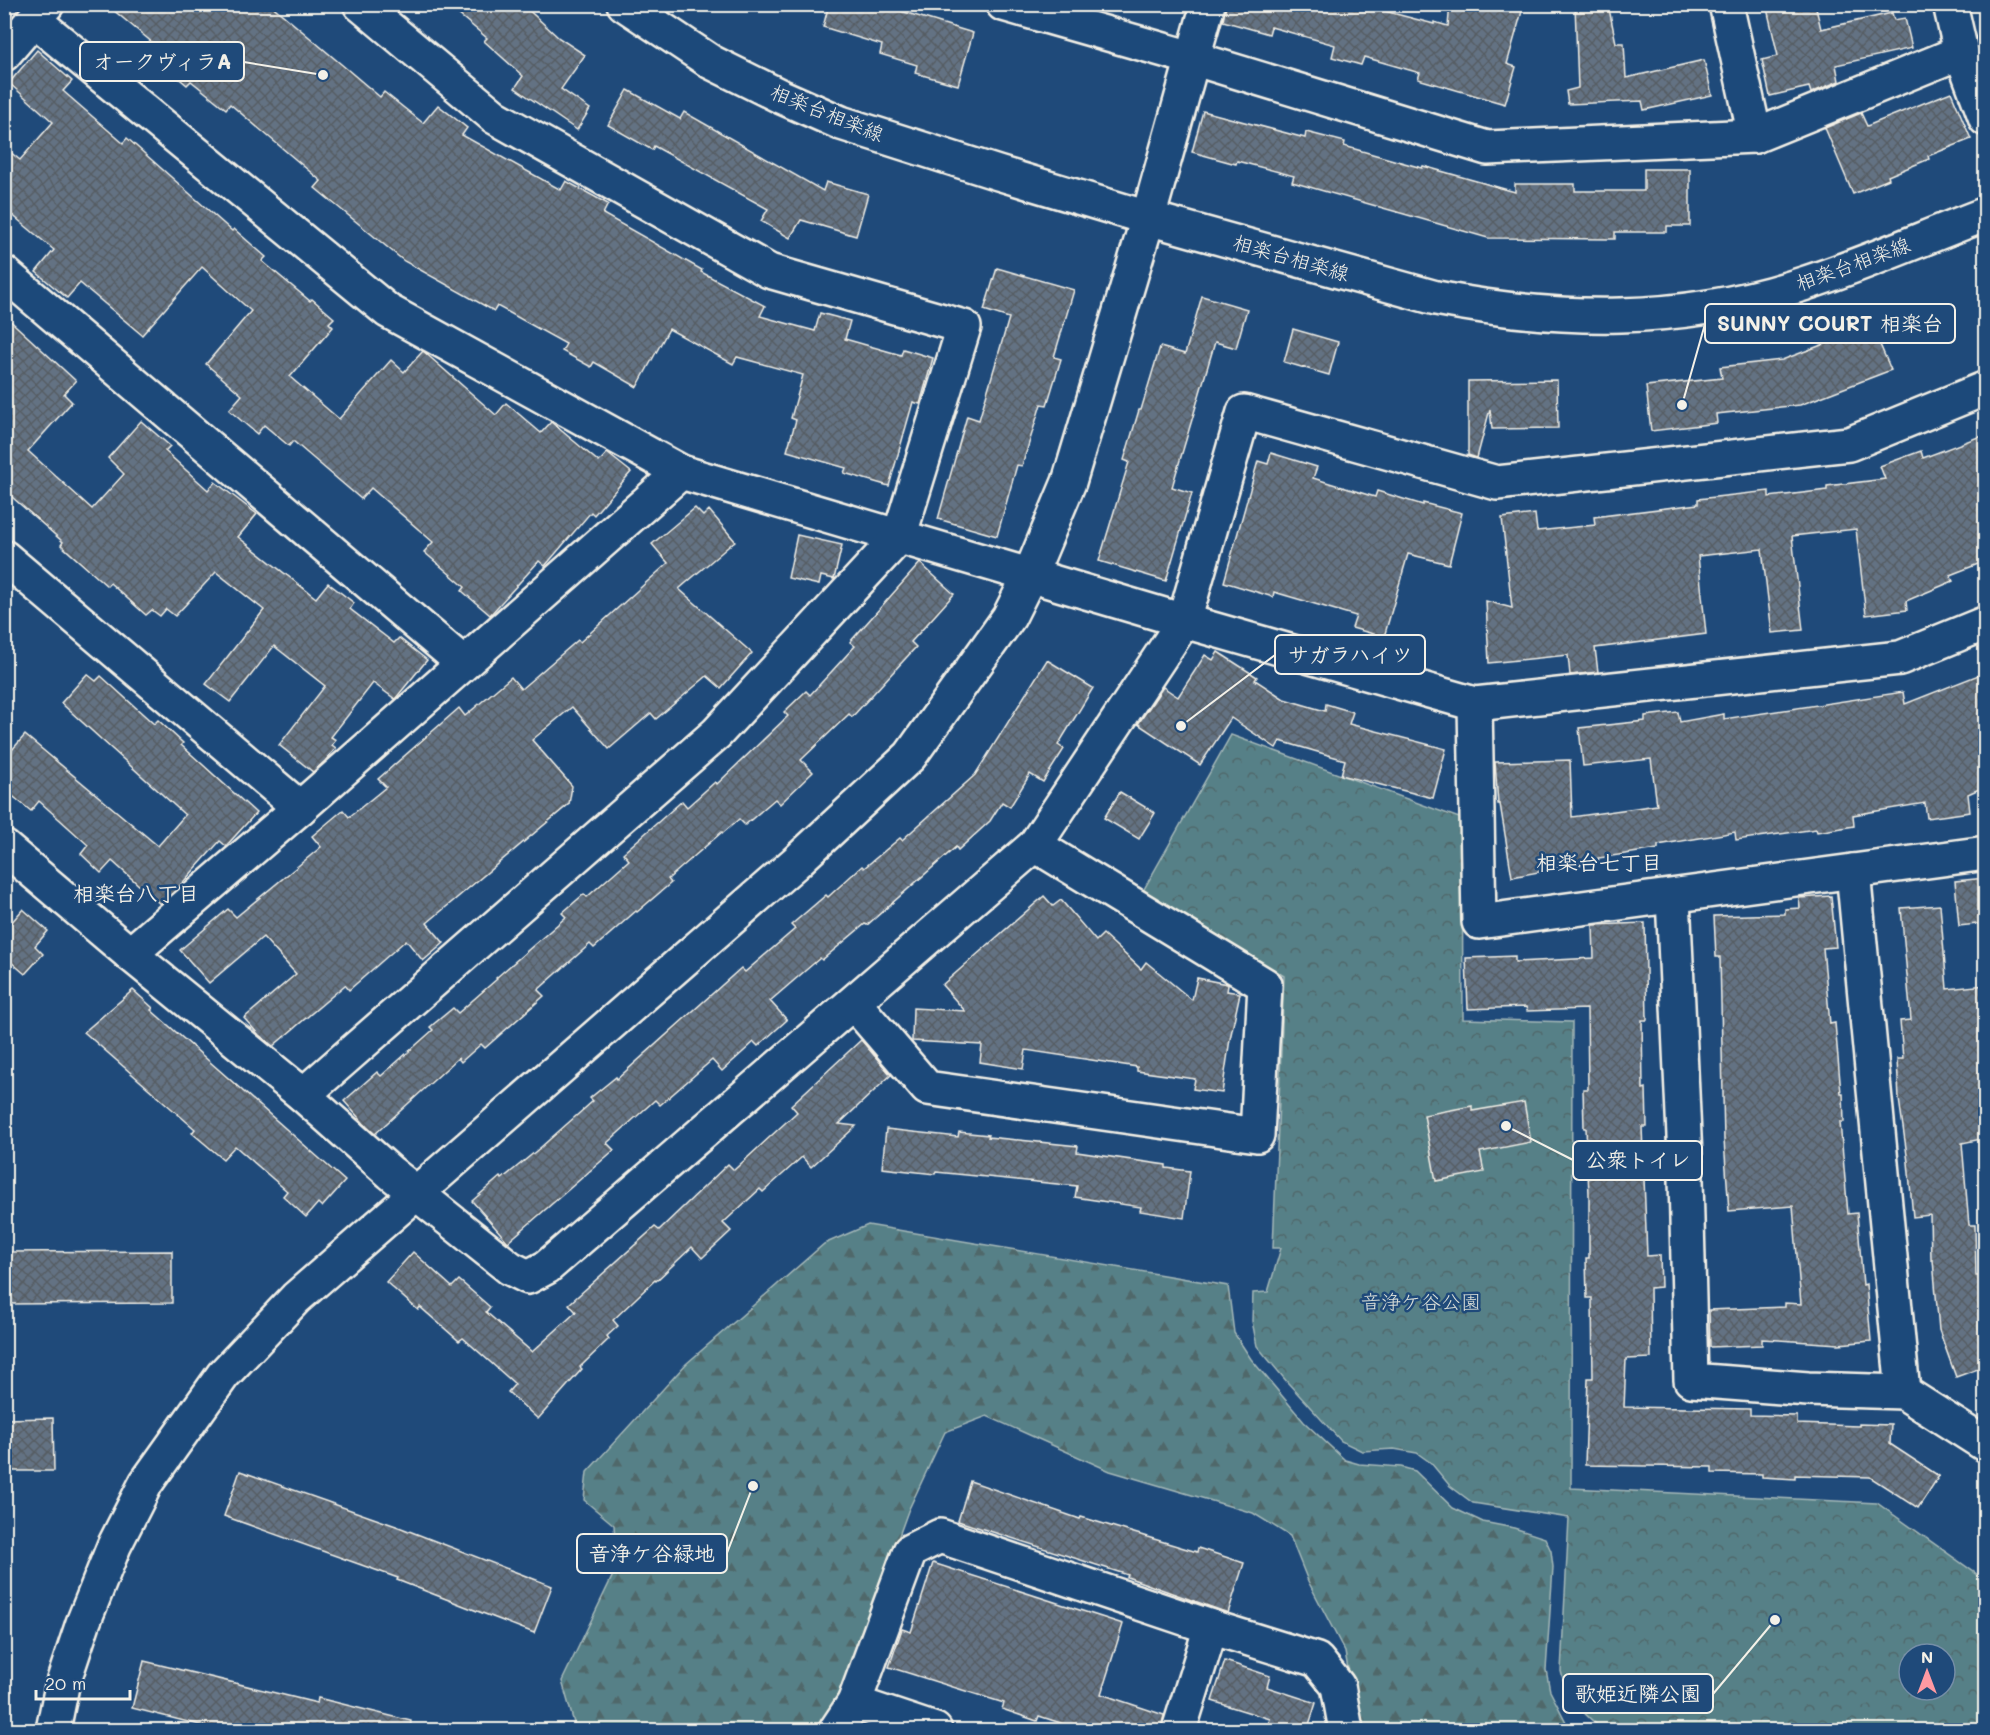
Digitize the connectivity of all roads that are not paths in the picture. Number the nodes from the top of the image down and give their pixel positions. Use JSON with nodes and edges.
{"nodes":[{"id":1,"x":360,"y":4,"type":"edge"},
{"id":2,"x":624,"y":4,"type":"edge"},
{"id":3,"x":1003,"y":4,"type":"edge"},
{"id":4,"x":1209,"y":4,"type":"edge"},
{"id":5,"x":1726,"y":4,"type":"edge"},
{"id":6,"x":1950,"y":4,"type":"edge"},
{"id":7,"x":41,"y":12,"type":"edge"},
{"id":8,"x":1961,"y":52,"type":"junction"},
{"id":9,"x":4,"y":54,"type":"edge"},
{"id":10,"x":1192,"y":58,"type":"junction"},
{"id":11,"x":1986,"y":119,"type":"edge"},
{"id":12,"x":1755,"y":136,"type":"junction"},
{"id":13,"x":1986,"y":214,"type":"edge"},
{"id":14,"x":1148,"y":218,"type":"junction"},
{"id":15,"x":4,"y":273,"type":"edge"},
{"id":16,"x":1986,"y":388,"type":"edge"},
{"id":17,"x":681,"y":472,"type":"junction"},
{"id":18,"x":898,"y":537,"type":"junction"},
{"id":19,"x":4,"y":557,"type":"edge"},
{"id":20,"x":1030,"y":575,"type":"junction"},
{"id":21,"x":1184,"y":621,"type":"junction"},
{"id":22,"x":1986,"y":623,"type":"edge"},
{"id":23,"x":463,"y":663,"type":"junction"},
{"id":24,"x":1475,"y":704,"type":"junction"},
{"id":25,"x":300,"y":808,"type":"junction"},
{"id":26,"x":1035,"y":845,"type":"junction"},
{"id":27,"x":4,"y":847,"type":"edge"},
{"id":28,"x":1986,"y":853,"type":"edge"},
{"id":29,"x":1853,"y":871,"type":"junction"},
{"id":30,"x":1673,"y":897,"type":"junction"},
{"id":31,"x":130,"y":954,"type":"junction"},
{"id":32,"x":854,"y":1003,"type":"junction"},
{"id":33,"x":303,"y":1095,"type":"junction"},
{"id":34,"x":415,"y":1193,"type":"junction"},
{"id":35,"x":1903,"y":1392,"type":"junction"},
{"id":36,"x":1986,"y":1445,"type":"edge"},
{"id":37,"x":1211,"y":1627,"type":"junction"},
{"id":38,"x":854,"y":1703,"type":"junction"},
{"id":39,"x":52,"y":1731,"type":"edge"},
{"id":40,"x":836,"y":1731,"type":"edge"},
{"id":41,"x":935,"y":1731,"type":"edge"},
{"id":42,"x":1179,"y":1731,"type":"edge"},
{"id":43,"x":1346,"y":1731,"type":"edge"}],
"edges":[{"from":1,"to":18,"type":"street"},
{"from":2,"to":14,"type":"street","name":"相楽台相楽線"},
{"from":3,"to":10,"type":"street"},
{"from":4,"to":10,"type":"street"},
{"from":5,"to":12,"type":"street"},
{"from":6,"to":8,"type":"street"},
{"from":7,"to":9,"type":"street"},
{"from":7,"to":17,"type":"street"},
{"from":8,"to":11,"type":"street"},
{"from":8,"to":12,"type":"street"},
{"from":10,"to":12,"type":"street"},
{"from":10,"to":14,"type":"street"},
{"from":13,"to":14,"type":"street","name":"相楽台相楽線"},
{"from":14,"to":20,"type":"street"},
{"from":15,"to":23,"type":"street"},
{"from":16,"to":21,"type":"street"},
{"from":17,"to":18,"type":"street"},
{"from":17,"to":23,"type":"street"},
{"from":18,"to":20,"type":"street"},
{"from":18,"to":33,"type":"street"},
{"from":19,"to":25,"type":"street"},
{"from":20,"to":21,"type":"street"},
{"from":20,"to":34,"type":"street"},
{"from":21,"to":24,"type":"street"},
{"from":21,"to":26,"type":"street"},
{"from":22,"to":24,"type":"street"},
{"from":23,"to":25,"type":"street"},
{"from":24,"to":30,"type":"street"},
{"from":25,"to":31,"type":"street"},
{"from":26,"to":32,"type":"street"},
{"from":26,"to":32,"type":"street"},
{"from":27,"to":31,"type":"street"},
{"from":28,"to":29,"type":"street"},
{"from":29,"to":30,"type":"street"},
{"from":29,"to":35,"type":"street"},
{"from":30,"to":35,"type":"street"},
{"from":31,"to":33,"type":"street"},
{"from":32,"to":34,"type":"street"},
{"from":33,"to":34,"type":"street"},
{"from":34,"to":39,"type":"street"},
{"from":35,"to":36,"type":"street"},
{"from":37,"to":38,"type":"street"},
{"from":37,"to":42,"type":"street"},
{"from":37,"to":43,"type":"street"},
{"from":38,"to":40,"type":"street"},
{"from":38,"to":41,"type":"street"}]}
